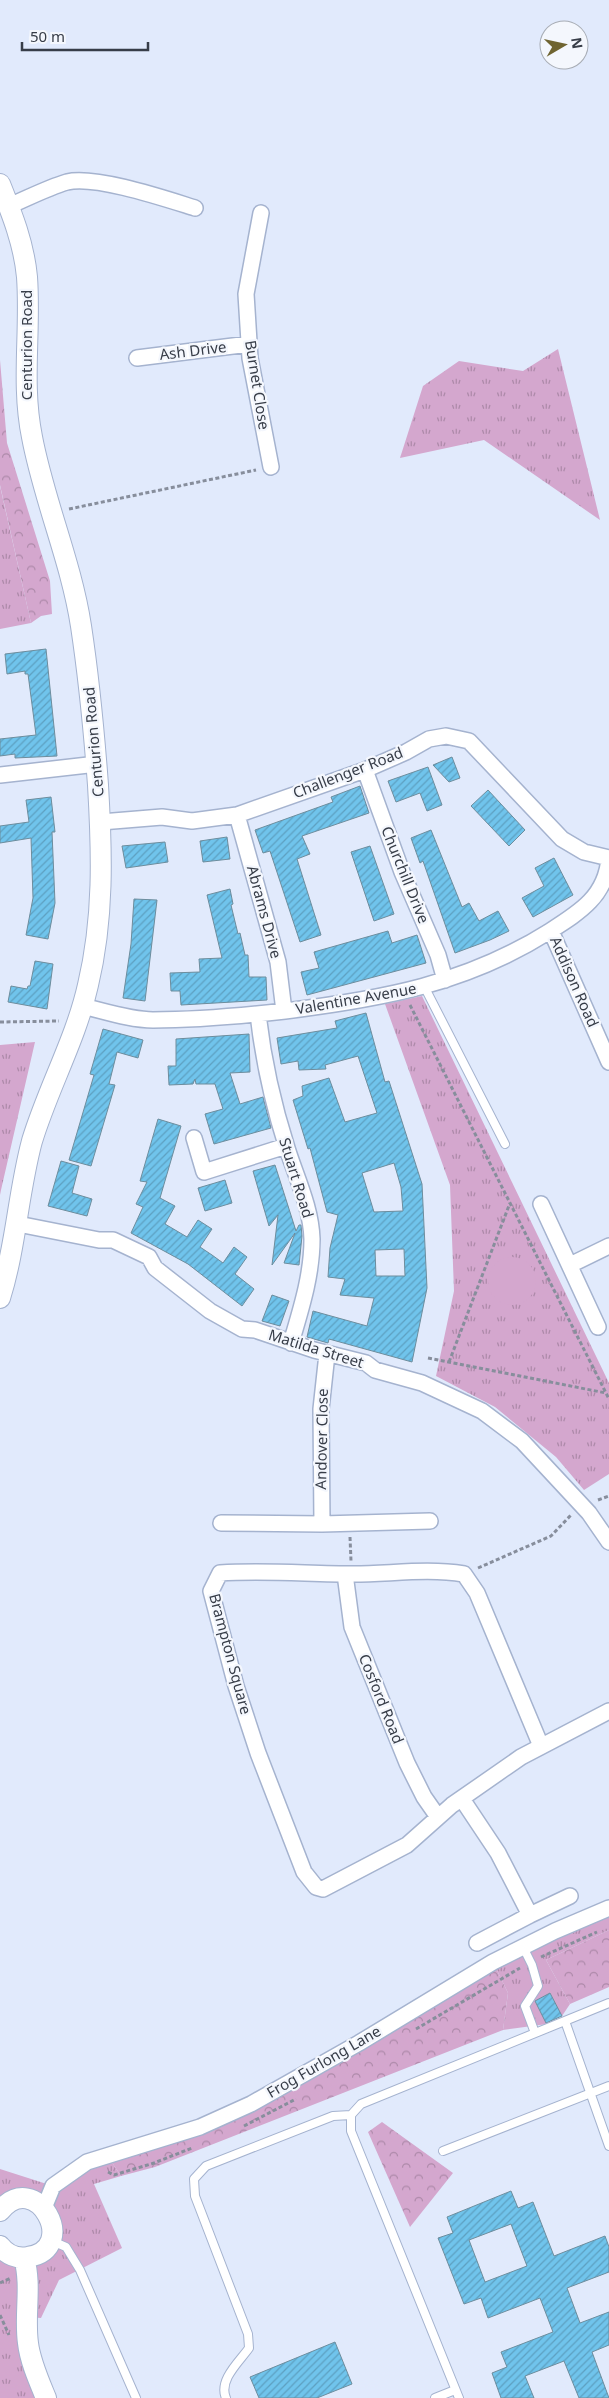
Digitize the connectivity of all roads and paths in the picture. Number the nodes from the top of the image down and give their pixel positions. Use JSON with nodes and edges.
{"nodes":[{"id":1,"x":0,"y":184,"type":"edge"},
{"id":2,"x":9,"y":206,"type":"junction"},
{"id":3,"x":195,"y":208,"type":"dead end"},
{"id":4,"x":261,"y":213,"type":"dead end"},
{"id":5,"x":249,"y":344,"type":"junction"},
{"id":6,"x":137,"y":358,"type":"dead end"},
{"id":7,"x":271,"y":467,"type":"joint"},
{"id":8,"x":69,"y":509,"type":"dead end"},
{"id":9,"x":97,"y":764,"type":"junction"},
{"id":10,"x":365,"y":770,"type":"junction"},
{"id":11,"x":0,"y":775,"type":"edge"},
{"id":12,"x":238,"y":815,"type":"junction"},
{"id":13,"x":101,"y":822,"type":"junction"},
{"id":14,"x":609,"y":858,"type":"edge"},
{"id":15,"x":551,"y":931,"type":"junction"},
{"id":16,"x":445,"y":980,"type":"junction"},
{"id":17,"x":424,"y":986,"type":"junction"},
{"id":18,"x":404,"y":993,"type":"junction"},
{"id":19,"x":284,"y":1011,"type":"junction"},
{"id":20,"x":80,"y":1013,"type":"junction"},
{"id":21,"x":258,"y":1014,"type":"junction"},
{"id":22,"x":0,"y":1022,"type":"edge"},
{"id":23,"x":609,"y":1062,"type":"edge"},
{"id":24,"x":194,"y":1138,"type":"dead end"},
{"id":25,"x":505,"y":1144,"type":"dead end"},
{"id":26,"x":286,"y":1146,"type":"junction"},
{"id":27,"x":510,"y":1203,"type":"junction"},
{"id":28,"x":541,"y":1204,"type":"dead end"},
{"id":29,"x":18,"y":1224,"type":"junction"},
{"id":30,"x":609,"y":1246,"type":"edge"},
{"id":31,"x":570,"y":1265,"type":"junction"},
{"id":32,"x":0,"y":1298,"type":"edge"},
{"id":33,"x":598,"y":1327,"type":"dead end"},
{"id":34,"x":291,"y":1343,"type":"junction"},
{"id":35,"x":327,"y":1354,"type":"junction"},
{"id":36,"x":428,"y":1358,"type":"dead end"},
{"id":37,"x":449,"y":1362,"type":"junction"},
{"id":38,"x":606,"y":1393,"type":"junction"},
{"id":39,"x":609,"y":1399,"type":"edge"},
{"id":40,"x":581,"y":1505,"type":"junction"},
{"id":41,"x":430,"y":1521,"type":"dead end"},
{"id":42,"x":221,"y":1523,"type":"dead end"},
{"id":43,"x":322,"y":1524,"type":"junction"},
{"id":44,"x":349,"y":1524,"type":"junction"},
{"id":45,"x":609,"y":1542,"type":"edge"},
{"id":46,"x":349,"y":1574,"type":"junction"},
{"id":47,"x":464,"y":1574,"type":"junction"},
{"id":48,"x":609,"y":1711,"type":"edge"},
{"id":49,"x":541,"y":1746,"type":"junction"},
{"id":50,"x":462,"y":1799,"type":"junction"},
{"id":51,"x":438,"y":1817,"type":"junction"},
{"id":52,"x":570,"y":1896,"type":"dead end"},
{"id":53,"x":609,"y":1908,"type":"edge"},
{"id":54,"x":530,"y":1915,"type":"junction"},
{"id":55,"x":477,"y":1943,"type":"dead end"},
{"id":56,"x":522,"y":1947,"type":"junction"},
{"id":57,"x":609,"y":2003,"type":"edge"},
{"id":58,"x":565,"y":2021,"type":"junction"},
{"id":59,"x":535,"y":2033,"type":"junction"},
{"id":60,"x":609,"y":2086,"type":"edge"},
{"id":61,"x":591,"y":2093,"type":"junction"},
{"id":62,"x":351,"y":2115,"type":"junction"},
{"id":63,"x":609,"y":2146,"type":"edge"},
{"id":64,"x":443,"y":2151,"type":"dead end"},
{"id":65,"x":44,"y":2208,"type":"junction"},
{"id":66,"x":0,"y":2211,"type":"edge"},
{"id":67,"x":50,"y":2240,"type":"junction"},
{"id":68,"x":0,"y":2246,"type":"edge"},
{"id":69,"x":24,"y":2258,"type":"junction"},
{"id":70,"x":457,"y":2394,"type":"edge"},
{"id":71,"x":46,"y":2398,"type":"edge"},
{"id":72,"x":136,"y":2398,"type":"edge"},
{"id":73,"x":226,"y":2398,"type":"edge"},
{"id":74,"x":435,"y":2398,"type":"edge"}],
"edges":[{"from":1,"to":2,"type":"street","name":"Centurion Road"},
{"from":2,"to":3,"type":"street"},
{"from":2,"to":9,"type":"street","name":"Centurion Road"},
{"from":4,"to":5,"type":"street","name":"Burnet Close"},
{"from":5,"to":6,"type":"street","name":"Ash Drive"},
{"from":5,"to":7,"type":"street","name":"Burnet Close"},
{"from":7,"to":8,"type":"path"},
{"from":9,"to":11,"type":"street"},
{"from":9,"to":13,"type":"street","name":"Centurion Road"},
{"from":10,"to":12,"type":"street","name":"Challenger Road"},
{"from":10,"to":14,"type":"street","name":"Challenger Road"},
{"from":10,"to":16,"type":"street","name":"Churchill Drive"},
{"from":12,"to":13,"type":"street","name":"Challenger Road"},
{"from":12,"to":19,"type":"street","name":"Abrams Drive"},
{"from":13,"to":20,"type":"street","name":"Centurion Road"},
{"from":14,"to":15,"type":"street","name":"Valentine Avenue"},
{"from":15,"to":16,"type":"street","name":"Valentine Avenue"},
{"from":15,"to":23,"type":"street","name":"Addison Road"},
{"from":16,"to":17,"type":"street","name":"Valentine Avenue"},
{"from":17,"to":18,"type":"street","name":"Valentine Avenue"},
{"from":17,"to":25,"type":"lane"},
{"from":18,"to":19,"type":"street","name":"Valentine Avenue"},
{"from":18,"to":27,"type":"path"},
{"from":19,"to":21,"type":"street","name":"Valentine Avenue"},
{"from":20,"to":21,"type":"street","name":"Valentine Avenue"},
{"from":20,"to":22,"type":"path"},
{"from":20,"to":29,"type":"street","name":"Centurion Road"},
{"from":21,"to":26,"type":"street","name":"Stuart Road"},
{"from":24,"to":26,"type":"street"},
{"from":26,"to":34,"type":"street","name":"Stuart Road"},
{"from":27,"to":37,"type":"path"},
{"from":27,"to":38,"type":"path"},
{"from":28,"to":31,"type":"street"},
{"from":29,"to":32,"type":"street","name":"Centurion Road"},
{"from":29,"to":34,"type":"street","name":"Matilda Street"},
{"from":30,"to":31,"type":"street"},
{"from":31,"to":33,"type":"street"},
{"from":34,"to":35,"type":"street","name":"Matilda Street"},
{"from":35,"to":40,"type":"street","name":"Matilda Street"},
{"from":35,"to":43,"type":"street","name":"Andover Close"},
{"from":36,"to":37,"type":"path"},
{"from":37,"to":38,"type":"path"},
{"from":38,"to":39,"type":"path"},
{"from":40,"to":45,"type":"street","name":"Matilda Street"},
{"from":40,"to":47,"type":"path"},
{"from":41,"to":44,"type":"street"},
{"from":42,"to":43,"type":"street"},
{"from":43,"to":44,"type":"street"},
{"from":44,"to":46,"type":"path"},
{"from":46,"to":47,"type":"street","name":"Brampton Square"},
{"from":46,"to":51,"type":"street","name":"Cosford Road"},
{"from":46,"to":51,"type":"street","name":"Brampton Square"},
{"from":47,"to":49,"type":"street"},
{"from":48,"to":49,"type":"street","name":"Brampton Square"},
{"from":49,"to":50,"type":"street","name":"Brampton Square"},
{"from":50,"to":51,"type":"street","name":"Brampton Square"},
{"from":50,"to":54,"type":"street"},
{"from":52,"to":54,"type":"street"},
{"from":53,"to":56,"type":"street","name":"Frog Furlong Lane"},
{"from":54,"to":55,"type":"street"},
{"from":56,"to":59,"type":"lane"},
{"from":56,"to":65,"type":"street","name":"Frog Furlong Lane"},
{"from":57,"to":58,"type":"lane"},
{"from":58,"to":59,"type":"lane"},
{"from":58,"to":61,"type":"lane"},
{"from":59,"to":62,"type":"lane"},
{"from":60,"to":61,"type":"lane"},
{"from":61,"to":63,"type":"lane"},
{"from":61,"to":64,"type":"lane"},
{"from":62,"to":70,"type":"lane"},
{"from":62,"to":73,"type":"lane"},
{"from":65,"to":66,"type":"street"},
{"from":65,"to":67,"type":"street"},
{"from":67,"to":69,"type":"street"},
{"from":67,"to":72,"type":"lane"},
{"from":68,"to":69,"type":"street"},
{"from":69,"to":71,"type":"street"},
{"from":70,"to":74,"type":"lane"}]}
